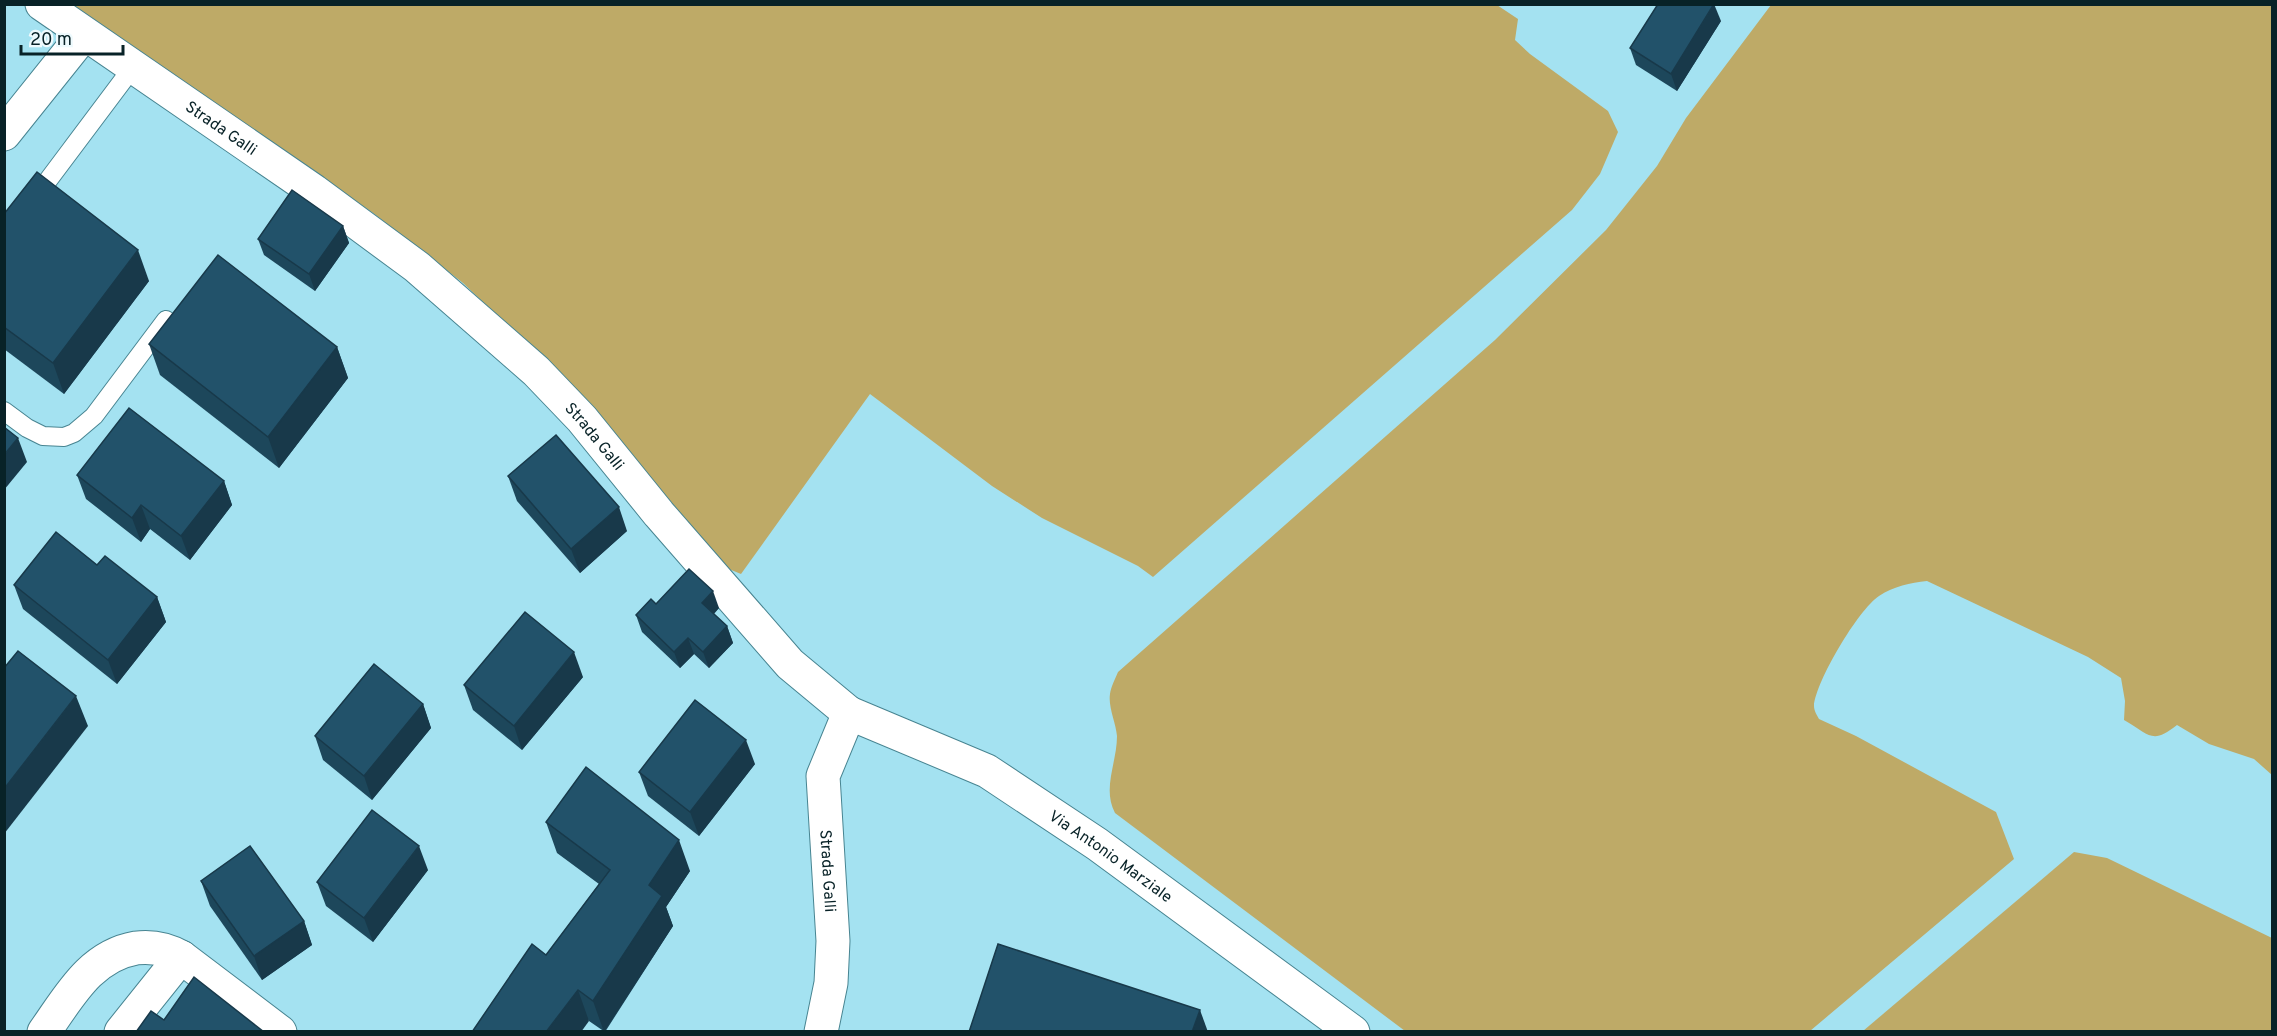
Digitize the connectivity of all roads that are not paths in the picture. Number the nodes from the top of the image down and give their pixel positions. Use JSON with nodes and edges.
{"nodes":[{"id":1,"x":42,"y":4,"type":"edge"},
{"id":2,"x":84,"y":34,"type":"junction"},
{"id":3,"x":133,"y":67,"type":"junction"},
{"id":4,"x":4,"y":134,"type":"edge"},
{"id":5,"x":4,"y":239,"type":"edge"},
{"id":6,"x":166,"y":320,"type":"edge"},
{"id":7,"x":4,"y":411,"type":"edge"},
{"id":8,"x":849,"y":713,"type":"junction"},
{"id":9,"x":181,"y":957,"type":"junction"},
{"id":10,"x":45,"y":1032,"type":"edge"},
{"id":11,"x":121,"y":1032,"type":"edge"},
{"id":12,"x":280,"y":1032,"type":"edge"},
{"id":13,"x":821,"y":1032,"type":"edge"},
{"id":14,"x":1353,"y":1032,"type":"edge"}],
"edges":[{"from":1,"to":2,"type":"street","name":"Strada Galli"},
{"from":2,"to":3,"type":"street","name":"Strada Galli"},
{"from":2,"to":4,"type":"street"},
{"from":3,"to":5,"type":"lane"},
{"from":3,"to":8,"type":"street","name":"Strada Galli"},
{"from":6,"to":7,"type":"lane"},
{"from":8,"to":13,"type":"street","name":"Strada Galli"},
{"from":8,"to":14,"type":"street","name":"Via Antonio Marziale"},
{"from":9,"to":10,"type":"street"},
{"from":9,"to":11,"type":"street"},
{"from":9,"to":12,"type":"street"}]}
